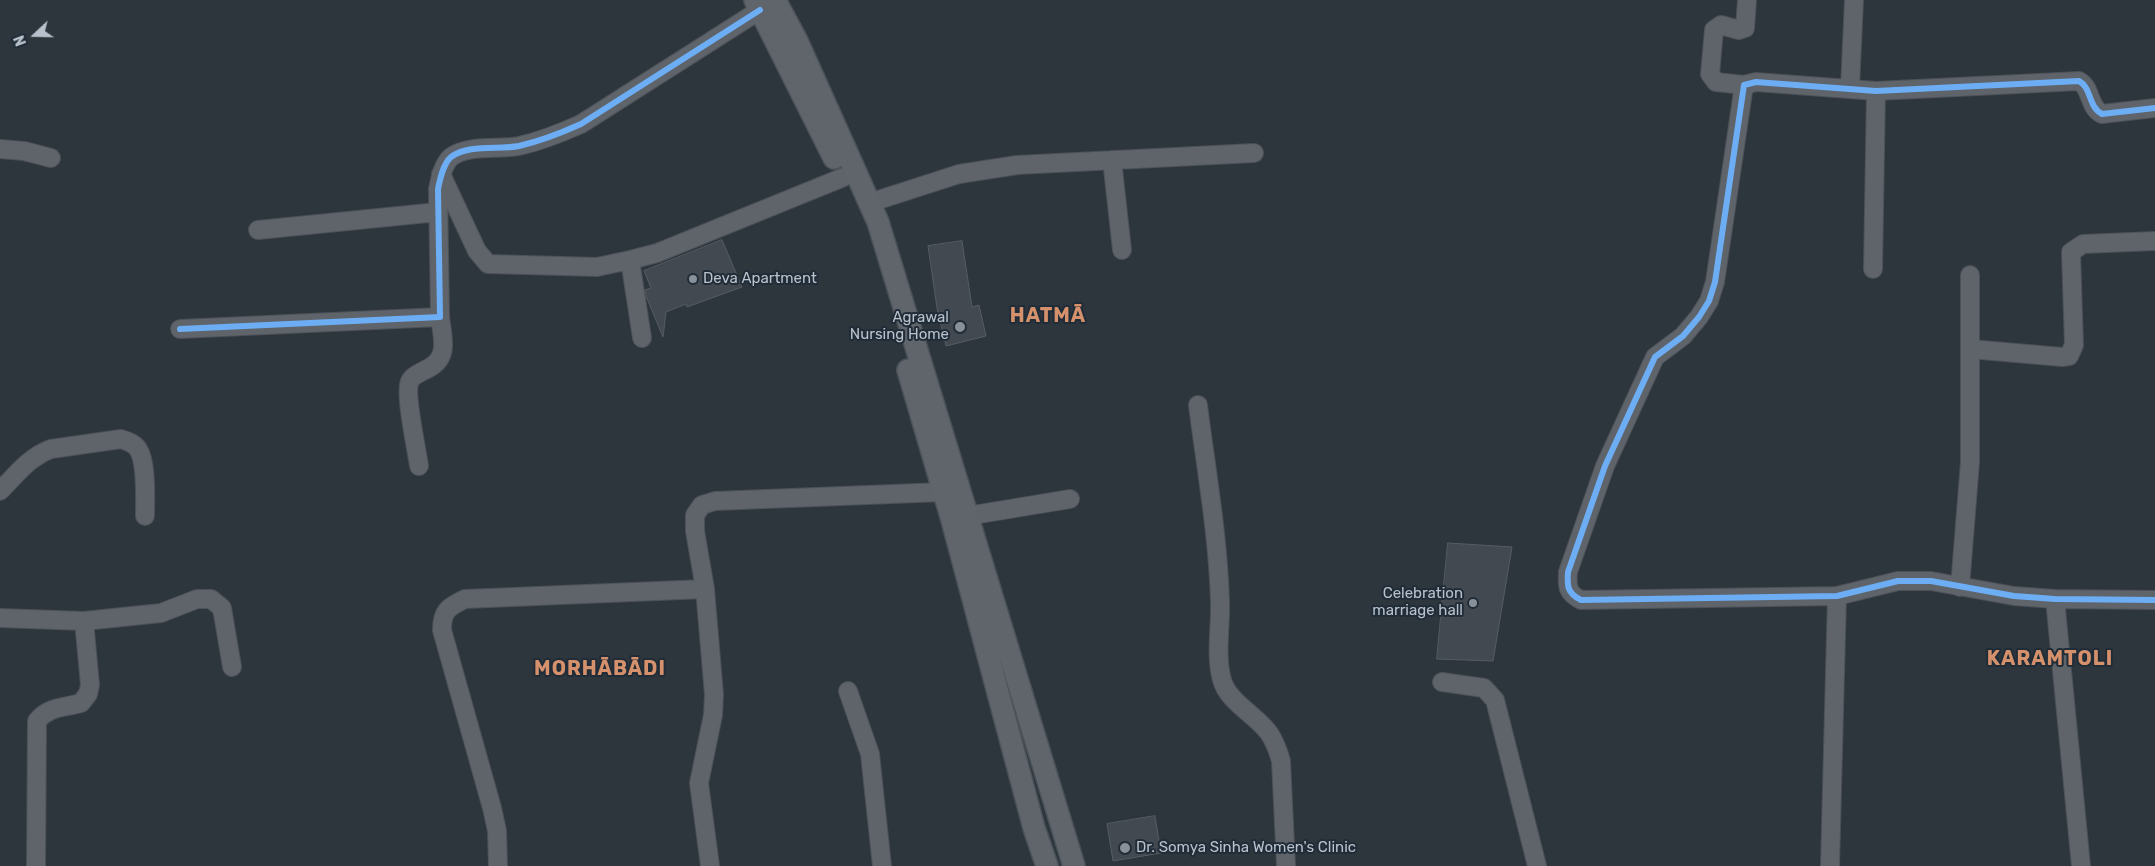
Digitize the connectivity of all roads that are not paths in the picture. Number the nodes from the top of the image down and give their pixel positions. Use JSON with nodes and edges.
{"nodes":[{"id":1,"x":1747,"y":0,"type":"edge"},
{"id":2,"x":1854,"y":0,"type":"edge"},
{"id":3,"x":770,"y":2,"type":"edge"},
{"id":4,"x":1744,"y":85,"type":"junction"},
{"id":5,"x":1850,"y":88,"type":"junction"},
{"id":6,"x":1876,"y":91,"type":"junction"},
{"id":7,"x":2155,"y":108,"type":"edge"},
{"id":8,"x":0,"y":149,"type":"edge"},
{"id":9,"x":1254,"y":153,"type":"dead end"},
{"id":10,"x":51,"y":158,"type":"dead end"},
{"id":11,"x":1112,"y":160,"type":"junction"},
{"id":12,"x":441,"y":174,"type":"junction"},
{"id":13,"x":844,"y":177,"type":"junction"},
{"id":14,"x":869,"y":203,"type":"junction"},
{"id":15,"x":438,"y":212,"type":"junction"},
{"id":16,"x":258,"y":230,"type":"dead end"},
{"id":17,"x":2155,"y":241,"type":"edge"},
{"id":18,"x":1122,"y":250,"type":"dead end"},
{"id":19,"x":630,"y":260,"type":"junction"},
{"id":20,"x":1873,"y":269,"type":"dead end"},
{"id":21,"x":1970,"y":275,"type":"dead end"},
{"id":22,"x":440,"y":317,"type":"junction"},
{"id":23,"x":180,"y":330,"type":"dead end"},
{"id":24,"x":642,"y":338,"type":"dead end"},
{"id":25,"x":1970,"y":349,"type":"junction"},
{"id":26,"x":1198,"y":405,"type":"dead end"},
{"id":27,"x":419,"y":466,"type":"dead end"},
{"id":28,"x":0,"y":491,"type":"edge"},
{"id":29,"x":943,"y":492,"type":"junction"},
{"id":30,"x":1070,"y":499,"type":"dead end"},
{"id":31,"x":146,"y":516,"type":"dead end"},
{"id":32,"x":967,"y":516,"type":"junction"},
{"id":33,"x":1960,"y":587,"type":"junction"},
{"id":34,"x":705,"y":588,"type":"junction"},
{"id":35,"x":1836,"y":596,"type":"junction"},
{"id":36,"x":2055,"y":599,"type":"junction"},
{"id":37,"x":2155,"y":600,"type":"edge"},
{"id":38,"x":0,"y":618,"type":"edge"},
{"id":39,"x":84,"y":621,"type":"junction"},
{"id":40,"x":232,"y":667,"type":"dead end"},
{"id":41,"x":1442,"y":682,"type":"dead end"},
{"id":42,"x":848,"y":691,"type":"dead end"},
{"id":43,"x":36,"y":866,"type":"edge"},
{"id":44,"x":498,"y":866,"type":"edge"},
{"id":45,"x":710,"y":866,"type":"edge"},
{"id":46,"x":882,"y":866,"type":"edge"},
{"id":47,"x":1046,"y":866,"type":"edge"},
{"id":48,"x":1074,"y":866,"type":"edge"},
{"id":49,"x":1286,"y":866,"type":"edge"},
{"id":50,"x":1537,"y":866,"type":"edge"},
{"id":51,"x":1830,"y":866,"type":"edge"},
{"id":52,"x":2081,"y":866,"type":"edge"}],
"edges":[{"from":1,"to":4,"type":"street"},
{"from":2,"to":5,"type":"street"},
{"from":3,"to":12,"type":"street"},
{"from":3,"to":13,"type":"main road"},
{"from":3,"to":14,"type":"main road"},
{"from":4,"to":5,"type":"street"},
{"from":4,"to":35,"type":"street"},
{"from":5,"to":6,"type":"street"},
{"from":6,"to":7,"type":"street"},
{"from":6,"to":20,"type":"street"},
{"from":8,"to":10,"type":"street"},
{"from":9,"to":11,"type":"street"},
{"from":11,"to":14,"type":"street"},
{"from":11,"to":18,"type":"street"},
{"from":12,"to":15,"type":"street"},
{"from":12,"to":19,"type":"street"},
{"from":13,"to":19,"type":"street"},
{"from":13,"to":29,"type":"main road"},
{"from":14,"to":32,"type":"main road"},
{"from":15,"to":16,"type":"street"},
{"from":15,"to":22,"type":"street"},
{"from":17,"to":25,"type":"street"},
{"from":19,"to":24,"type":"street"},
{"from":21,"to":25,"type":"street"},
{"from":22,"to":23,"type":"street"},
{"from":22,"to":27,"type":"street"},
{"from":25,"to":33,"type":"street"},
{"from":26,"to":49,"type":"street"},
{"from":28,"to":31,"type":"street"},
{"from":29,"to":34,"type":"street"},
{"from":29,"to":47,"type":"main road"},
{"from":30,"to":32,"type":"street"},
{"from":32,"to":48,"type":"main road"},
{"from":33,"to":35,"type":"street"},
{"from":33,"to":36,"type":"street"},
{"from":34,"to":44,"type":"street"},
{"from":34,"to":45,"type":"street"},
{"from":35,"to":51,"type":"street"},
{"from":36,"to":37,"type":"street"},
{"from":36,"to":52,"type":"street"},
{"from":38,"to":39,"type":"street"},
{"from":39,"to":40,"type":"street"},
{"from":39,"to":43,"type":"street"},
{"from":41,"to":50,"type":"street"},
{"from":42,"to":46,"type":"street"}]}
